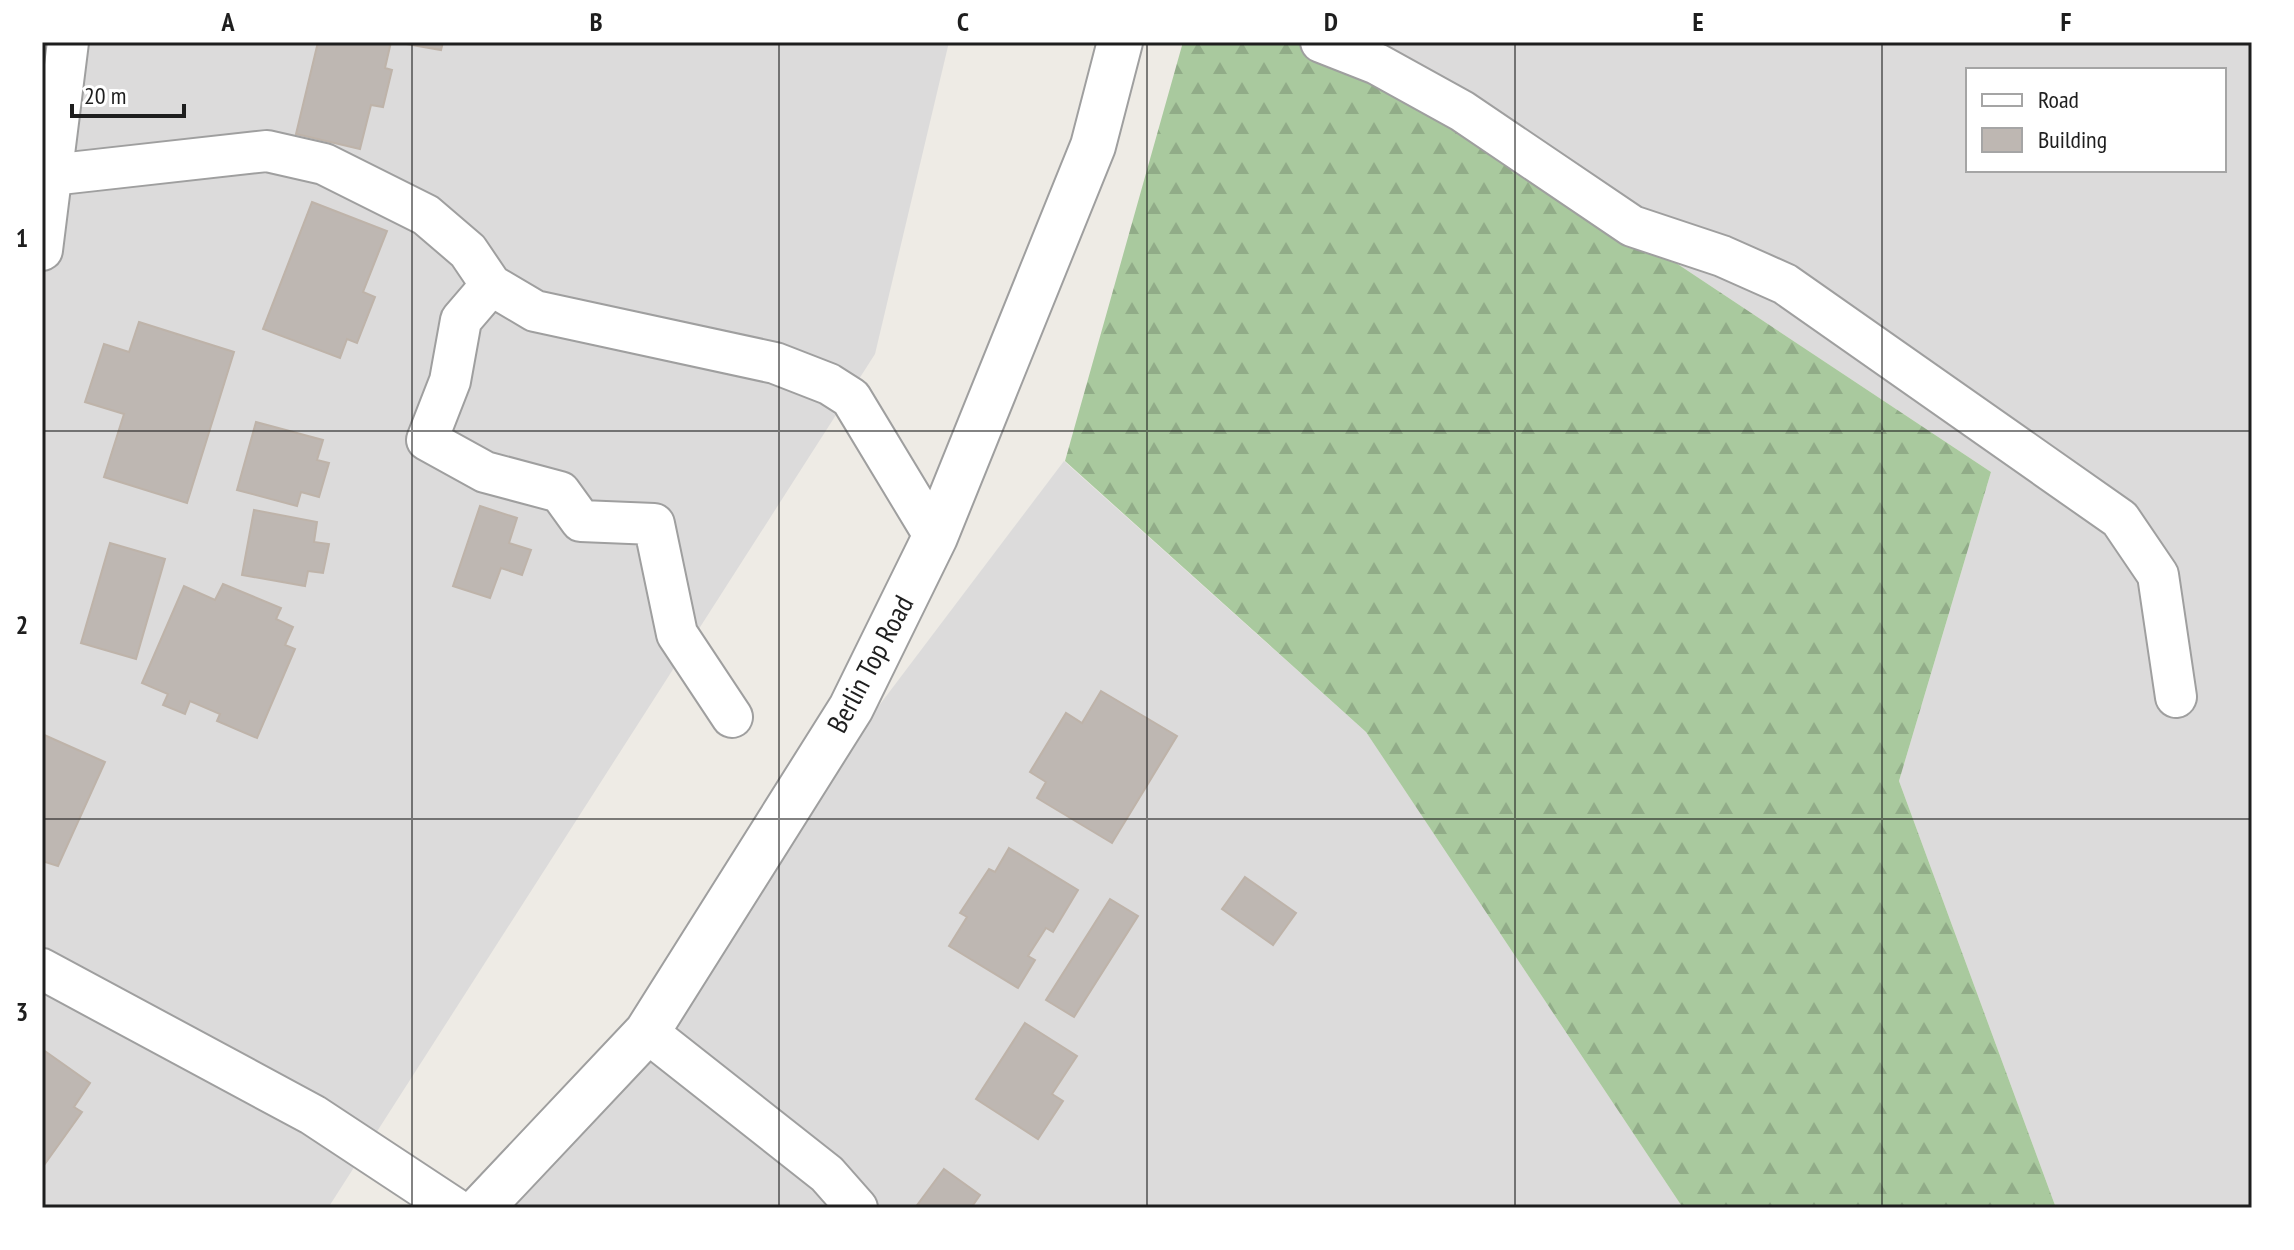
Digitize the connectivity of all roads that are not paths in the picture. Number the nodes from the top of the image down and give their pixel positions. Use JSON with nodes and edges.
{"nodes":[{"id":1,"x":68,"y":42,"type":"edge"},
{"id":2,"x":1120,"y":42,"type":"edge"},
{"id":3,"x":1321,"y":42,"type":"edge"},
{"id":4,"x":51,"y":175,"type":"junction"},
{"id":5,"x":42,"y":250,"type":"edge"},
{"id":6,"x":491,"y":285,"type":"junction"},
{"id":7,"x":935,"y":537,"type":"junction"},
{"id":8,"x":2176,"y":697,"type":"dead end"},
{"id":9,"x":732,"y":717,"type":"dead end"},
{"id":10,"x":42,"y":969,"type":"edge"},
{"id":11,"x":647,"y":1032,"type":"junction"},
{"id":12,"x":454,"y":1208,"type":"edge"},
{"id":13,"x":481,"y":1208,"type":"edge"},
{"id":14,"x":857,"y":1208,"type":"edge"}],
"edges":[{"from":1,"to":4,"type":"street"},
{"from":2,"to":7,"type":"street","name":"Berlin Top Road"},
{"from":3,"to":8,"type":"street"},
{"from":4,"to":5,"type":"street"},
{"from":4,"to":6,"type":"street"},
{"from":6,"to":7,"type":"street"},
{"from":6,"to":9,"type":"street"},
{"from":7,"to":11,"type":"street","name":"Berlin Top Road"},
{"from":10,"to":12,"type":"street"},
{"from":11,"to":13,"type":"street","name":"Berlin Top Road"},
{"from":11,"to":14,"type":"street"}]}
